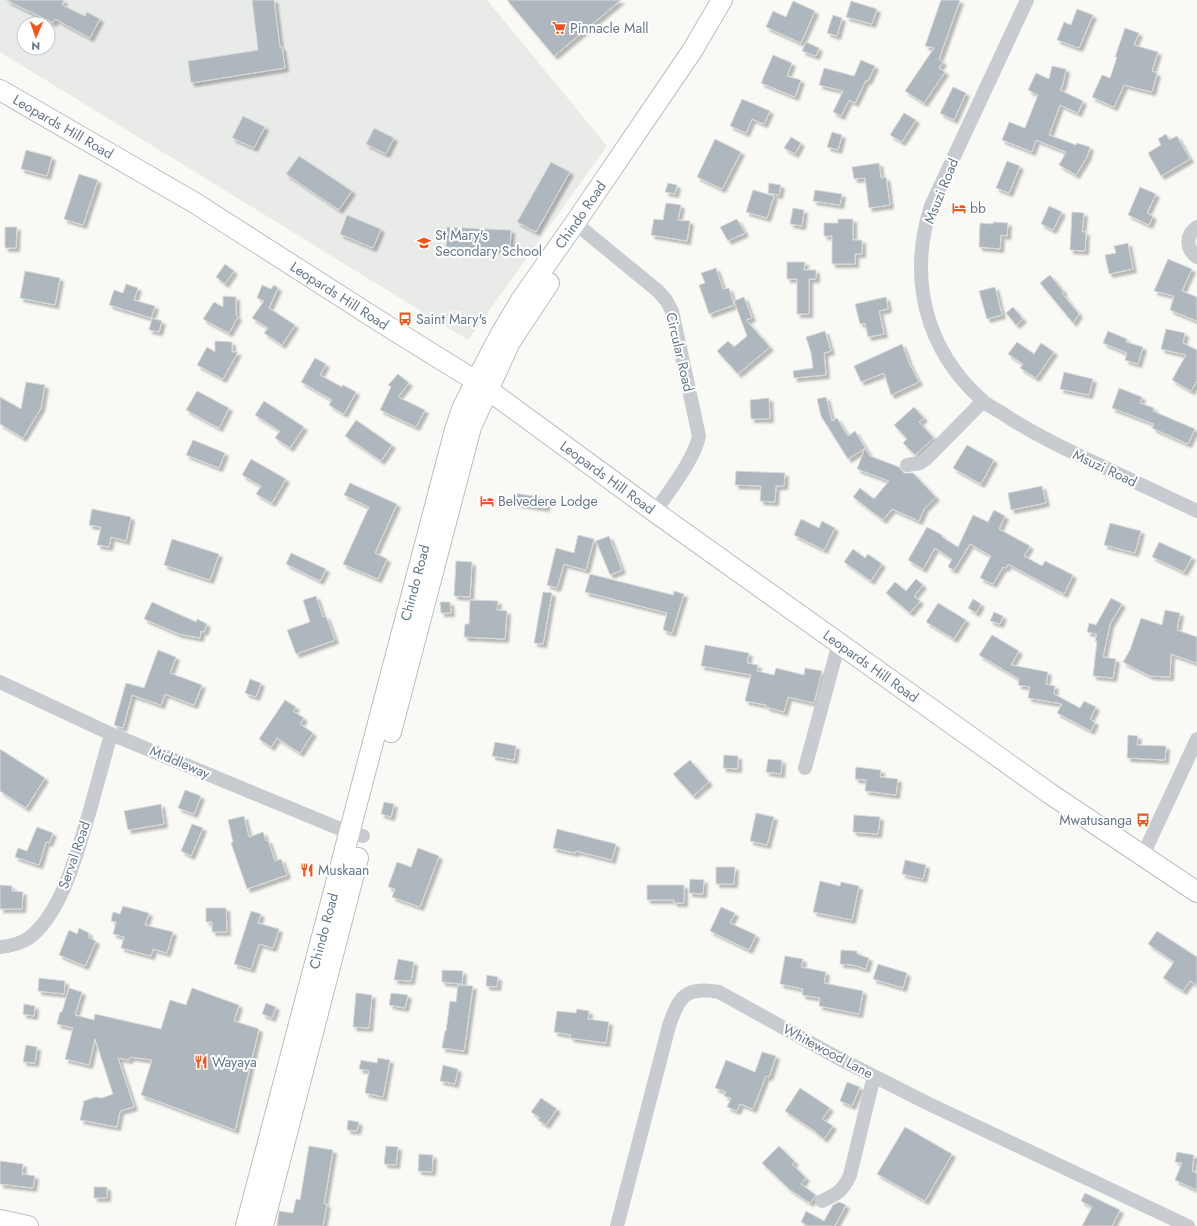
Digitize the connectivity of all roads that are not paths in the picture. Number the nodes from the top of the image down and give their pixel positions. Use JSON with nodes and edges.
{"nodes":[{"id":1,"x":722,"y":0,"type":"edge"},
{"id":2,"x":735,"y":0,"type":"edge"},
{"id":3,"x":1027,"y":0,"type":"edge"},
{"id":4,"x":0,"y":90,"type":"edge"},
{"id":5,"x":580,"y":227,"type":"junction"},
{"id":6,"x":1197,"y":227,"type":"edge"},
{"id":7,"x":1197,"y":257,"type":"edge"},
{"id":8,"x":498,"y":353,"type":"junction"},
{"id":9,"x":445,"y":362,"type":"junction"},
{"id":10,"x":483,"y":386,"type":"junction"},
{"id":11,"x":983,"y":401,"type":"junction"},
{"id":12,"x":462,"y":409,"type":"junction"},
{"id":13,"x":518,"y":411,"type":"junction"},
{"id":14,"x":471,"y":427,"type":"junction"},
{"id":15,"x":907,"y":465,"type":"dead end"},
{"id":16,"x":1197,"y":511,"type":"edge"},
{"id":17,"x":655,"y":512,"type":"junction"},
{"id":18,"x":839,"y":643,"type":"junction"},
{"id":19,"x":0,"y":682,"type":"edge"},
{"id":20,"x":111,"y":734,"type":"junction"},
{"id":21,"x":1197,"y":739,"type":"edge"},
{"id":22,"x":805,"y":768,"type":"dead end"},
{"id":23,"x":357,"y":835,"type":"junction"},
{"id":24,"x":1143,"y":855,"type":"junction"},
{"id":25,"x":1197,"y":892,"type":"edge"},
{"id":26,"x":0,"y":947,"type":"edge"},
{"id":27,"x":874,"y":1076,"type":"junction"},
{"id":28,"x":822,"y":1201,"type":"dead end"},
{"id":29,"x":0,"y":1220,"type":"edge"},
{"id":30,"x":28,"y":1226,"type":"edge"},
{"id":31,"x":246,"y":1226,"type":"edge"},
{"id":32,"x":263,"y":1226,"type":"edge"},
{"id":33,"x":617,"y":1226,"type":"edge"},
{"id":34,"x":1188,"y":1226,"type":"edge"}],
"edges":[{"from":1,"to":5,"type":"main road","name":"Chindo Road"},
{"from":2,"to":5,"type":"main road","name":"Chindo Road"},
{"from":3,"to":11,"type":"street","name":"Msuzi Road"},
{"from":4,"to":9,"type":"main road","name":"Leopards Hill Road"},
{"from":5,"to":8,"type":"main road","name":"Chindo Road"},
{"from":5,"to":17,"type":"street","name":"Circular Road"},
{"from":6,"to":7,"type":"street"},
{"from":8,"to":9,"type":"main road"},
{"from":8,"to":10,"type":"main road","name":"Chindo Road"},
{"from":8,"to":13,"type":"main road"},
{"from":9,"to":10,"type":"main road","name":"Leopards Hill Road"},
{"from":9,"to":12,"type":"main road"},
{"from":10,"to":12,"type":"main road","name":"Chindo Road"},
{"from":10,"to":13,"type":"main road","name":"Leopards Hill Road"},
{"from":10,"to":14,"type":"main road","name":"Chindo Road"},
{"from":11,"to":15,"type":"street"},
{"from":11,"to":16,"type":"street","name":"Msuzi Road"},
{"from":12,"to":23,"type":"main road","name":"Chindo Road"},
{"from":13,"to":14,"type":"main road"},
{"from":13,"to":17,"type":"main road","name":"Leopards Hill Road"},
{"from":14,"to":23,"type":"main road","name":"Chindo Road"},
{"from":17,"to":18,"type":"main road","name":"Leopards Hill Road"},
{"from":18,"to":22,"type":"street"},
{"from":18,"to":24,"type":"main road","name":"Leopards Hill Road"},
{"from":19,"to":20,"type":"street","name":"Middleway"},
{"from":20,"to":23,"type":"street","name":"Middleway"},
{"from":20,"to":26,"type":"street","name":"Serval Road"},
{"from":21,"to":24,"type":"street"},
{"from":23,"to":31,"type":"main road","name":"Chindo Road"},
{"from":23,"to":32,"type":"main road","name":"Chindo Road"},
{"from":24,"to":25,"type":"main road","name":"Leopards Hill Road"},
{"from":27,"to":28,"type":"street"},
{"from":27,"to":33,"type":"street","name":"Whitewood Lane"},
{"from":27,"to":34,"type":"street","name":"Whitewood Lane"},
{"from":29,"to":30,"type":"main road"}]}
